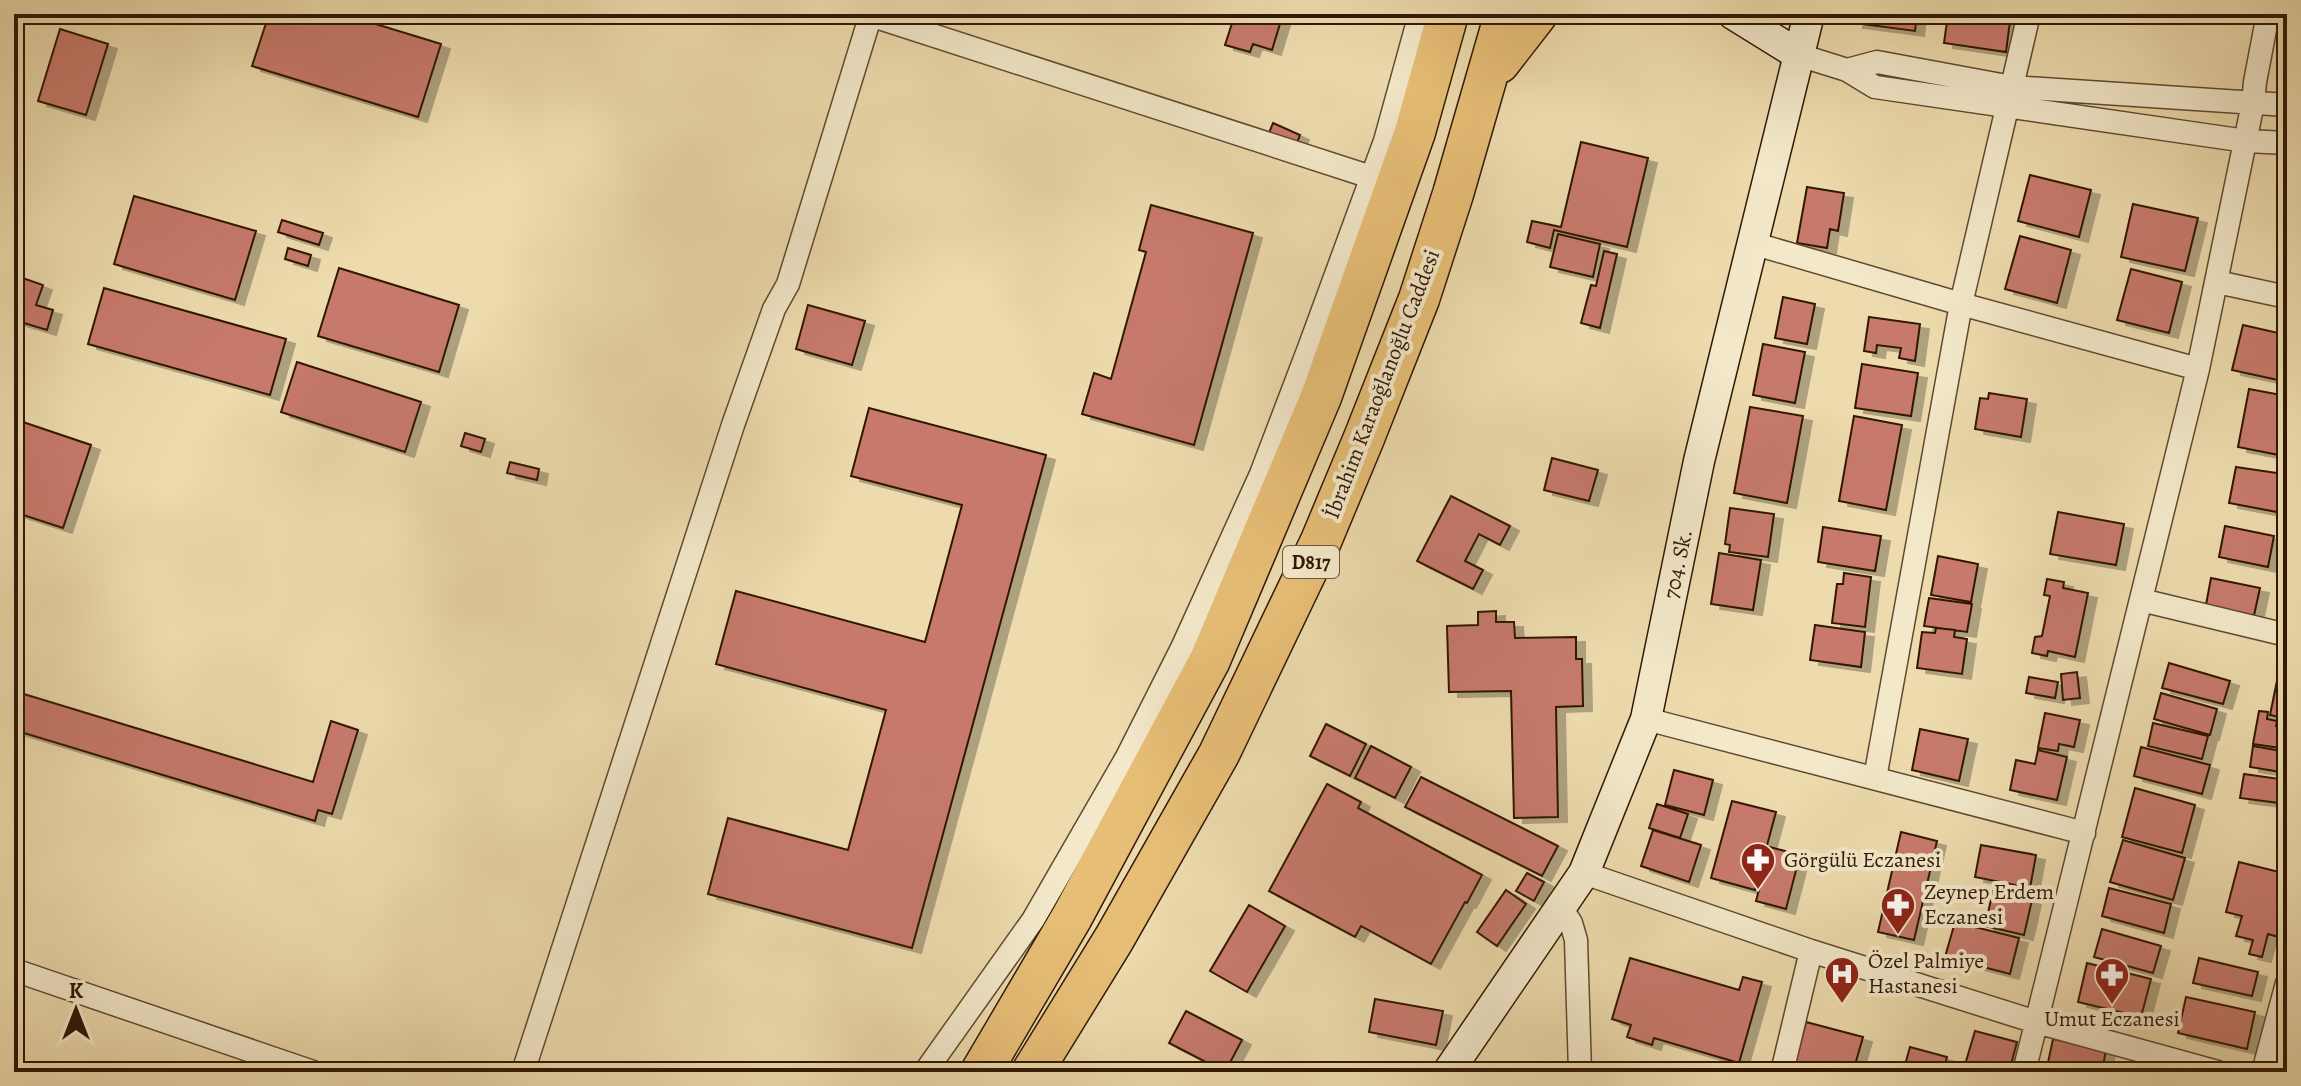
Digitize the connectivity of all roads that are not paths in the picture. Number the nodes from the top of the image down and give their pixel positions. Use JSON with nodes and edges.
{"nodes":[{"id":1,"x":870,"y":14,"type":"edge"},
{"id":2,"x":1420,"y":14,"type":"edge"},
{"id":3,"x":1448,"y":14,"type":"edge"},
{"id":4,"x":1505,"y":14,"type":"edge"},
{"id":5,"x":1537,"y":14,"type":"edge"},
{"id":6,"x":1733,"y":14,"type":"edge"},
{"id":7,"x":1809,"y":14,"type":"edge"},
{"id":8,"x":2029,"y":14,"type":"edge"},
{"id":9,"x":2268,"y":14,"type":"edge"},
{"id":10,"x":1799,"y":55,"type":"junction"},
{"id":11,"x":1487,"y":79,"type":"junction"},
{"id":12,"x":2009,"y":97,"type":"junction"},
{"id":13,"x":2253,"y":103,"type":"junction"},
{"id":14,"x":2287,"y":105,"type":"edge"},
{"id":15,"x":2246,"y":141,"type":"junction"},
{"id":16,"x":2287,"y":143,"type":"edge"},
{"id":17,"x":1371,"y":177,"type":"junction"},
{"id":18,"x":1752,"y":243,"type":"junction"},
{"id":19,"x":2217,"y":282,"type":"junction"},
{"id":20,"x":2287,"y":297,"type":"edge"},
{"id":21,"x":1961,"y":304,"type":"junction"},
{"id":22,"x":2198,"y":369,"type":"junction"},
{"id":23,"x":2141,"y":600,"type":"junction"},
{"id":24,"x":2287,"y":635,"type":"edge"},
{"id":25,"x":1646,"y":719,"type":"junction"},
{"id":26,"x":1875,"y":778,"type":"junction"},
{"id":27,"x":2084,"y":833,"type":"junction"},
{"id":28,"x":1584,"y":873,"type":"junction"},
{"id":29,"x":1561,"y":907,"type":"junction"},
{"id":30,"x":1811,"y":951,"type":"junction"},
{"id":31,"x":14,"y":970,"type":"edge"},
{"id":32,"x":2287,"y":983,"type":"edge"},
{"id":33,"x":2036,"y":1022,"type":"junction"},
{"id":34,"x":313,"y":1072,"type":"edge"},
{"id":35,"x":523,"y":1072,"type":"edge"},
{"id":36,"x":925,"y":1072,"type":"edge"},
{"id":37,"x":981,"y":1072,"type":"edge"},
{"id":38,"x":1032,"y":1072,"type":"edge"},
{"id":39,"x":1448,"y":1072,"type":"edge"},
{"id":40,"x":1580,"y":1072,"type":"edge"},
{"id":41,"x":1782,"y":1072,"type":"edge"},
{"id":42,"x":2024,"y":1072,"type":"edge"},
{"id":43,"x":2218,"y":1072,"type":"edge"},
{"id":44,"x":2263,"y":1072,"type":"edge"}],
"edges":[{"from":1,"to":17,"type":"street"},
{"from":1,"to":35,"type":"street"},
{"from":2,"to":17,"type":"street"},
{"from":3,"to":37,"type":"highway","number":"D817"},
{"from":4,"to":11,"type":"highway","name":"İbrahim Karaoğlanoğlu Caddesi","number":"D817"},
{"from":5,"to":11,"type":"highway"},
{"from":6,"to":10,"type":"street"},
{"from":7,"to":10,"type":"street","name":"704. Sk."},
{"from":8,"to":12,"type":"street"},
{"from":9,"to":13,"type":"street"},
{"from":10,"to":12,"type":"street"},
{"from":10,"to":18,"type":"street","name":"704. Sk."},
{"from":11,"to":38,"type":"highway","name":"İbrahim Karaoğlanoğlu Caddesi","number":"D817"},
{"from":12,"to":13,"type":"street"},
{"from":12,"to":15,"type":"street"},
{"from":12,"to":21,"type":"street"},
{"from":13,"to":14,"type":"street"},
{"from":13,"to":15,"type":"street"},
{"from":15,"to":16,"type":"street"},
{"from":15,"to":19,"type":"street"},
{"from":17,"to":36,"type":"street"},
{"from":18,"to":21,"type":"street"},
{"from":18,"to":25,"type":"street","name":"704. Sk."},
{"from":19,"to":20,"type":"street"},
{"from":19,"to":22,"type":"street"},
{"from":21,"to":22,"type":"street"},
{"from":21,"to":26,"type":"street"},
{"from":22,"to":23,"type":"street"},
{"from":23,"to":24,"type":"street"},
{"from":23,"to":27,"type":"street"},
{"from":25,"to":26,"type":"street"},
{"from":25,"to":28,"type":"street","name":"704. Sk."},
{"from":26,"to":27,"type":"street"},
{"from":27,"to":33,"type":"street"},
{"from":28,"to":29,"type":"street","name":"704. Sk."},
{"from":28,"to":30,"type":"street"},
{"from":29,"to":39,"type":"street","name":"704. Sk."},
{"from":29,"to":40,"type":"street"},
{"from":30,"to":33,"type":"street"},
{"from":30,"to":41,"type":"street"},
{"from":31,"to":34,"type":"street"},
{"from":32,"to":44,"type":"street"},
{"from":33,"to":42,"type":"street"},
{"from":33,"to":43,"type":"street"}]}
